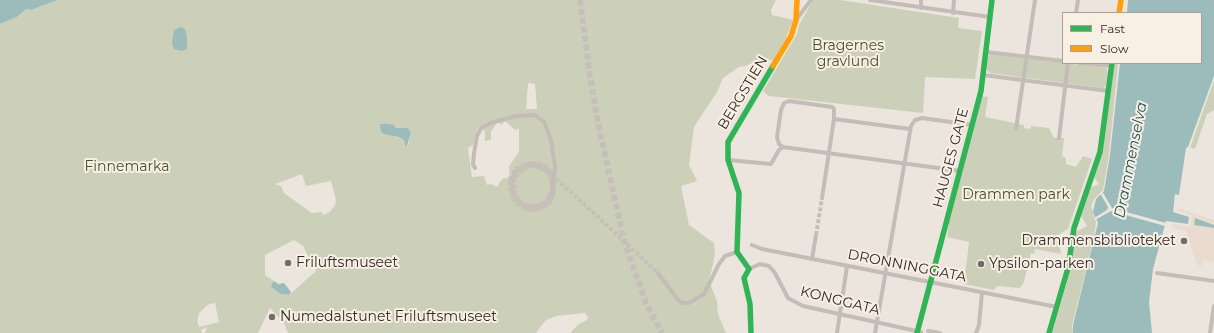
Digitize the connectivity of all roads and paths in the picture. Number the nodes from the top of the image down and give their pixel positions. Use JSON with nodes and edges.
{"nodes":[{"id":1,"x":797,"y":0,"type":"edge"},
{"id":2,"x":811,"y":0,"type":"edge"},
{"id":3,"x":870,"y":0,"type":"edge"},
{"id":4,"x":921,"y":0,"type":"edge"},
{"id":5,"x":954,"y":0,"type":"edge"},
{"id":6,"x":992,"y":0,"type":"edge"},
{"id":7,"x":1035,"y":0,"type":"edge"},
{"id":8,"x":1078,"y":0,"type":"edge"},
{"id":9,"x":1121,"y":0,"type":"edge"},
{"id":10,"x":885,"y":1,"type":"edge"},
{"id":11,"x":921,"y":8,"type":"junction"},
{"id":12,"x":1076,"y":12,"type":"edge"},
{"id":13,"x":1119,"y":12,"type":"edge"},
{"id":14,"x":953,"y":13,"type":"junction"},
{"id":15,"x":990,"y":18,"type":"junction"},
{"id":16,"x":796,"y":20,"type":"junction"},
{"id":17,"x":986,"y":52,"type":"junction"},
{"id":18,"x":1027,"y":57,"type":"junction"},
{"id":19,"x":1062,"y":61,"type":"edge"},
{"id":20,"x":1068,"y":64,"type":"edge"},
{"id":21,"x":1096,"y":64,"type":"edge"},
{"id":22,"x":1112,"y":65,"type":"edge"},
{"id":23,"x":983,"y":75,"type":"junction"},
{"id":24,"x":1024,"y":80,"type":"junction"},
{"id":25,"x":1065,"y":85,"type":"junction"},
{"id":26,"x":1109,"y":91,"type":"junction"},
{"id":27,"x":834,"y":119,"type":"junction"},
{"id":28,"x":972,"y":125,"type":"junction"},
{"id":29,"x":1016,"y":129,"type":"dead end"},
{"id":30,"x":910,"y":130,"type":"junction"},
{"id":31,"x":1059,"y":138,"type":"dead end"},
{"id":32,"x":783,"y":147,"type":"junction"},
{"id":33,"x":829,"y":154,"type":"junction"},
{"id":34,"x":728,"y":160,"type":"junction"},
{"id":35,"x":904,"y":164,"type":"junction"},
{"id":36,"x":475,"y":168,"type":"dead end"},
{"id":37,"x":960,"y":171,"type":"junction"},
{"id":38,"x":553,"y":194,"type":"tunnel mouth"},
{"id":39,"x":822,"y":198,"type":"tunnel mouth"},
{"id":40,"x":816,"y":235,"type":"tunnel mouth"},
{"id":41,"x":752,"y":245,"type":"dead end"},
{"id":42,"x":737,"y":252,"type":"junction"},
{"id":43,"x":812,"y":259,"type":"junction"},
{"id":44,"x":847,"y":266,"type":"junction"},
{"id":45,"x":749,"y":269,"type":"junction"},
{"id":46,"x":658,"y":273,"type":"tunnel mouth"},
{"id":47,"x":884,"y":273,"type":"junction"},
{"id":48,"x":1157,"y":273,"type":"dead end"},
{"id":49,"x":1214,"y":281,"type":"edge"},
{"id":50,"x":930,"y":282,"type":"junction"},
{"id":51,"x":982,"y":292,"type":"junction"},
{"id":52,"x":1214,"y":306,"type":"edge"},
{"id":53,"x":1057,"y":307,"type":"junction"},
{"id":54,"x":840,"y":314,"type":"junction"},
{"id":55,"x":876,"y":322,"type":"junction"},
{"id":56,"x":928,"y":331,"type":"dead end"},
{"id":57,"x":919,"y":332,"type":"edge"},
{"id":58,"x":751,"y":333,"type":"edge"},
{"id":59,"x":837,"y":333,"type":"edge"},
{"id":60,"x":875,"y":333,"type":"edge"},
{"id":61,"x":940,"y":333,"type":"edge"},
{"id":62,"x":976,"y":333,"type":"edge"},
{"id":63,"x":1049,"y":333,"type":"edge"},
{"id":64,"x":1210,"y":333,"type":"edge"}],
"edges":[{"from":1,"to":16,"type":"street","name":"BERGSTIEN"},
{"from":2,"to":16,"type":"street"},
{"from":3,"to":10,"type":"street"},
{"from":4,"to":11,"type":"street"},
{"from":5,"to":14,"type":"street"},
{"from":6,"to":15,"type":"street","name":"HAUGES GATE"},
{"from":7,"to":18,"type":"street"},
{"from":8,"to":12,"type":"street"},
{"from":9,"to":13,"type":"street"},
{"from":10,"to":11,"type":"street"},
{"from":11,"to":14,"type":"street"},
{"from":14,"to":15,"type":"street"},
{"from":15,"to":17,"type":"street","name":"HAUGES GATE"},
{"from":16,"to":34,"type":"street","name":"BERGSTIEN"},
{"from":17,"to":18,"type":"street"},
{"from":17,"to":23,"type":"street","name":"HAUGES GATE"},
{"from":18,"to":19,"type":"street"},
{"from":18,"to":24,"type":"street"},
{"from":20,"to":25,"type":"street"},
{"from":21,"to":22,"type":"street"},
{"from":22,"to":26,"type":"street"},
{"from":23,"to":24,"type":"street"},
{"from":23,"to":28,"type":"street","name":"HAUGES GATE"},
{"from":24,"to":25,"type":"street"},
{"from":24,"to":29,"type":"street"},
{"from":25,"to":26,"type":"street"},
{"from":25,"to":31,"type":"street"},
{"from":26,"to":53,"type":"street"},
{"from":27,"to":30,"type":"street"},
{"from":27,"to":32,"type":"street"},
{"from":27,"to":33,"type":"street"},
{"from":28,"to":30,"type":"street"},
{"from":28,"to":37,"type":"street","name":"HAUGES GATE"},
{"from":30,"to":35,"type":"street"},
{"from":32,"to":33,"type":"street"},
{"from":32,"to":34,"type":"street"},
{"from":33,"to":35,"type":"street"},
{"from":33,"to":39,"type":"street"},
{"from":34,"to":42,"type":"street","name":"BERGSTIEN"},
{"from":35,"to":37,"type":"street"},
{"from":35,"to":47,"type":"street"},
{"from":36,"to":38,"type":"street"},
{"from":37,"to":50,"type":"street","name":"HAUGES GATE"},
{"from":40,"to":43,"type":"street"},
{"from":41,"to":43,"type":"street","name":"DRONNINGGATA"},
{"from":42,"to":45,"type":"street"},
{"from":42,"to":46,"type":"street"},
{"from":43,"to":44,"type":"street","name":"DRONNINGGATA"},
{"from":44,"to":47,"type":"street","name":"DRONNINGGATA"},
{"from":44,"to":54,"type":"street"},
{"from":45,"to":54,"type":"street","name":"KONGGATA"},
{"from":45,"to":58,"type":"street"},
{"from":47,"to":50,"type":"street","name":"DRONNINGGATA"},
{"from":47,"to":55,"type":"street"},
{"from":48,"to":49,"type":"street"},
{"from":50,"to":51,"type":"street","name":"DRONNINGGATA"},
{"from":50,"to":57,"type":"street","name":"HAUGES GATE"},
{"from":51,"to":53,"type":"street","name":"DRONNINGGATA"},
{"from":51,"to":62,"type":"street"},
{"from":52,"to":64,"type":"street"},
{"from":53,"to":63,"type":"street"},
{"from":54,"to":55,"type":"street","name":"KONGGATA"},
{"from":54,"to":59,"type":"street"},
{"from":55,"to":57,"type":"street","name":"KONGGATA"},
{"from":55,"to":60,"type":"street"},
{"from":56,"to":61,"type":"street"}]}
